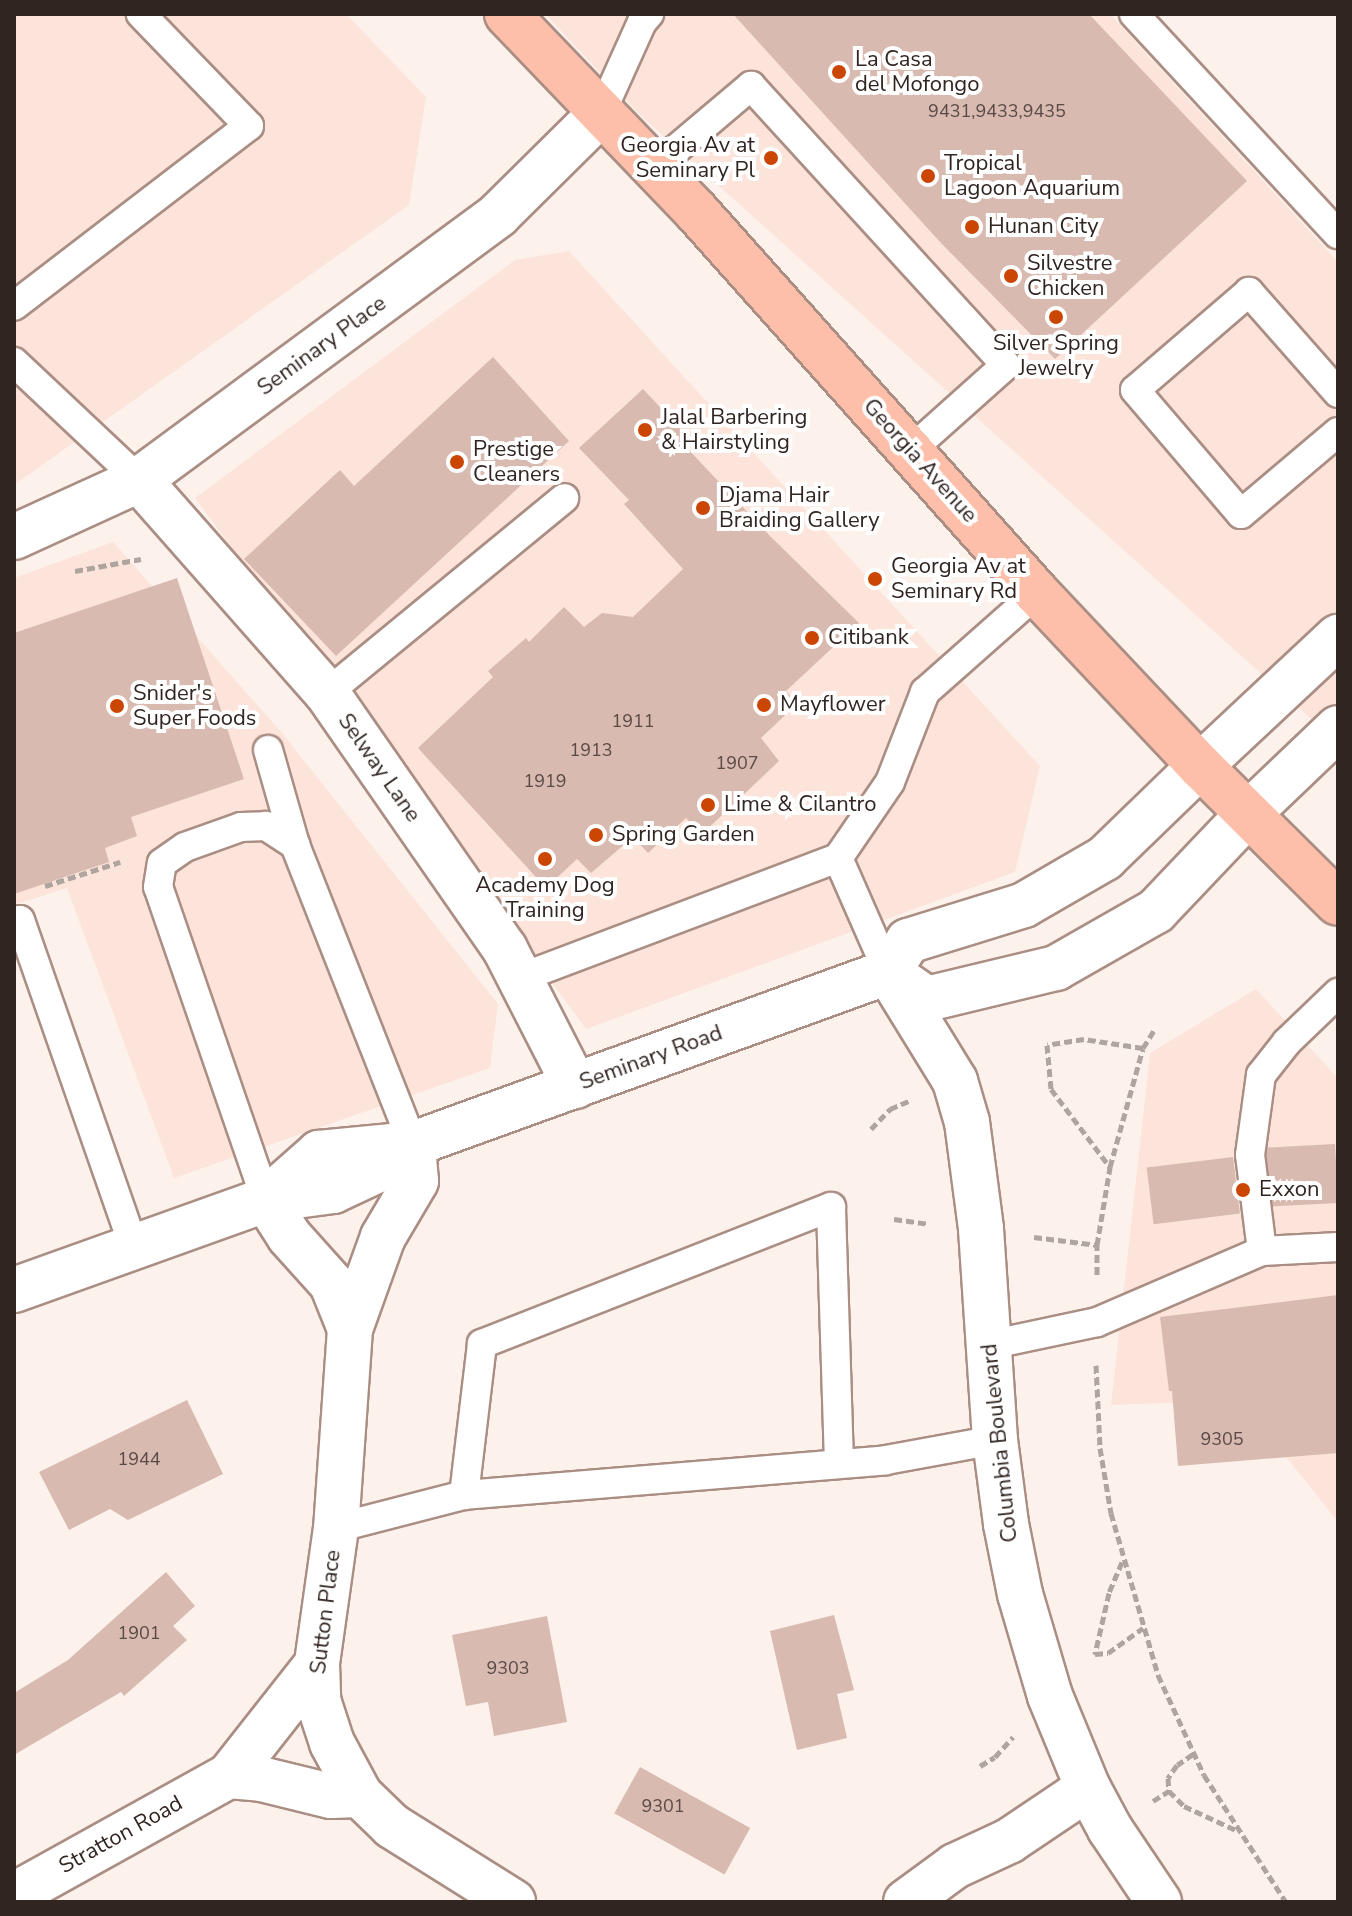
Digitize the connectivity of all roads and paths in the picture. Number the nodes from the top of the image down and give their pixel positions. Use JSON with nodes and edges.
{"nodes":[{"id":1,"x":141,"y":14,"type":"edge"},
{"id":2,"x":507,"y":14,"type":"edge"},
{"id":3,"x":649,"y":14,"type":"edge"},
{"id":4,"x":1134,"y":14,"type":"edge"},
{"id":5,"x":601,"y":113,"type":"junction"},
{"id":6,"x":655,"y":167,"type":"junction"},
{"id":7,"x":1338,"y":234,"type":"edge"},
{"id":8,"x":14,"y":306,"type":"edge"},
{"id":9,"x":14,"y":362,"type":"edge"},
{"id":10,"x":1338,"y":393,"type":"edge"},
{"id":11,"x":1338,"y":432,"type":"edge"},
{"id":12,"x":911,"y":450,"type":"junction"},
{"id":13,"x":139,"y":480,"type":"junction"},
{"id":14,"x":564,"y":498,"type":"dead end"},
{"id":15,"x":14,"y":537,"type":"edge"},
{"id":16,"x":1037,"y":593,"type":"junction"},
{"id":17,"x":1338,"y":637,"type":"edge"},
{"id":18,"x":327,"y":693,"type":"junction"},
{"id":19,"x":1338,"y":728,"type":"edge"},
{"id":20,"x":268,"y":750,"type":"dead end"},
{"id":21,"x":1200,"y":766,"type":"junction"},
{"id":22,"x":1248,"y":814,"type":"junction"},
{"id":23,"x":295,"y":845,"type":"junction"},
{"id":24,"x":838,"y":858,"type":"junction"},
{"id":25,"x":162,"y":863,"type":"junction"},
{"id":26,"x":42,"y":887,"type":"dead end"},
{"id":27,"x":1338,"y":903,"type":"edge"},
{"id":28,"x":14,"y":922,"type":"edge"},
{"id":29,"x":888,"y":972,"type":"junction"},
{"id":30,"x":520,"y":978,"type":"junction"},
{"id":31,"x":1338,"y":993,"type":"edge"},
{"id":32,"x":1155,"y":1029,"type":"dead end"},
{"id":33,"x":1143,"y":1048,"type":"junction"},
{"id":34,"x":575,"y":1086,"type":"junction"},
{"id":35,"x":909,"y":1101,"type":"dead end"},
{"id":36,"x":871,"y":1129,"type":"dead end"},
{"id":37,"x":413,"y":1144,"type":"junction"},
{"id":38,"x":1110,"y":1167,"type":"junction"},
{"id":39,"x":266,"y":1200,"type":"junction"},
{"id":40,"x":894,"y":1219,"type":"dead end"},
{"id":41,"x":933,"y":1224,"type":"dead end"},
{"id":42,"x":1034,"y":1237,"type":"dead end"},
{"id":43,"x":1097,"y":1245,"type":"junction"},
{"id":44,"x":134,"y":1247,"type":"junction"},
{"id":45,"x":1338,"y":1247,"type":"edge"},
{"id":46,"x":1262,"y":1251,"type":"junction"},
{"id":47,"x":14,"y":1290,"type":"edge"},
{"id":48,"x":1097,"y":1322,"type":"junction"},
{"id":49,"x":350,"y":1329,"type":"junction"},
{"id":50,"x":989,"y":1345,"type":"junction"},
{"id":51,"x":995,"y":1440,"type":"junction"},
{"id":52,"x":839,"y":1463,"type":"junction"},
{"id":53,"x":464,"y":1495,"type":"junction"},
{"id":54,"x":336,"y":1528,"type":"junction"},
{"id":55,"x":1123,"y":1561,"type":"junction"},
{"id":56,"x":1143,"y":1628,"type":"junction"},
{"id":57,"x":317,"y":1664,"type":"junction"},
{"id":58,"x":1193,"y":1754,"type":"junction"},
{"id":59,"x":229,"y":1776,"type":"junction"},
{"id":60,"x":1088,"y":1788,"type":"junction"},
{"id":61,"x":360,"y":1795,"type":"junction"},
{"id":62,"x":1237,"y":1830,"type":"junction"},
{"id":63,"x":14,"y":1895,"type":"edge"},
{"id":64,"x":513,"y":1902,"type":"edge"},
{"id":65,"x":906,"y":1902,"type":"edge"},
{"id":66,"x":1159,"y":1902,"type":"edge"},
{"id":67,"x":1286,"y":1902,"type":"edge"}],
"edges":[{"from":1,"to":8,"type":"lane"},
{"from":2,"to":5,"type":"main road","name":"Georgia Avenue"},
{"from":3,"to":5,"type":"lane"},
{"from":4,"to":7,"type":"lane"},
{"from":5,"to":6,"type":"main road","name":"Georgia Avenue"},
{"from":5,"to":13,"type":"street","name":"Seminary Place"},
{"from":6,"to":12,"type":"main road","name":"Georgia Avenue"},
{"from":6,"to":12,"type":"lane"},
{"from":9,"to":13,"type":"lane"},
{"from":10,"to":11,"type":"lane"},
{"from":12,"to":16,"type":"main road","name":"Georgia Avenue"},
{"from":13,"to":15,"type":"street","name":"Seminary Place"},
{"from":13,"to":18,"type":"street","name":"Selway Lane"},
{"from":14,"to":18,"type":"lane"},
{"from":16,"to":21,"type":"main road","name":"Georgia Avenue"},
{"from":16,"to":24,"type":"lane"},
{"from":17,"to":21,"type":"street"},
{"from":18,"to":30,"type":"street","name":"Selway Lane"},
{"from":19,"to":22,"type":"street"},
{"from":20,"to":23,"type":"lane"},
{"from":21,"to":22,"type":"main road","name":"Georgia Avenue"},
{"from":21,"to":29,"type":"street"},
{"from":22,"to":27,"type":"main road","name":"Georgia Avenue"},
{"from":22,"to":29,"type":"street"},
{"from":23,"to":25,"type":"lane"},
{"from":23,"to":37,"type":"lane"},
{"from":24,"to":29,"type":"lane"},
{"from":24,"to":30,"type":"lane"},
{"from":25,"to":26,"type":"path"},
{"from":25,"to":39,"type":"lane"},
{"from":28,"to":44,"type":"lane"},
{"from":29,"to":34,"type":"street","name":"Seminary Road"},
{"from":29,"to":50,"type":"street","name":"Columbia Boulevard"},
{"from":30,"to":34,"type":"street","name":"Selway Lane"},
{"from":31,"to":46,"type":"lane"},
{"from":32,"to":33,"type":"path"},
{"from":33,"to":38,"type":"path"},
{"from":33,"to":38,"type":"path"},
{"from":34,"to":37,"type":"street","name":"Seminary Road"},
{"from":35,"to":36,"type":"path"},
{"from":37,"to":39,"type":"street","name":"Seminary Road"},
{"from":37,"to":49,"type":"street","name":"Sutton Place"},
{"from":38,"to":43,"type":"path"},
{"from":39,"to":44,"type":"street","name":"Seminary Road"},
{"from":39,"to":49,"type":"street","name":"Sutton Place"},
{"from":40,"to":41,"type":"path"},
{"from":42,"to":43,"type":"path"},
{"from":43,"to":48,"type":"path"},
{"from":44,"to":47,"type":"street","name":"Seminary Road"},
{"from":45,"to":46,"type":"lane"},
{"from":46,"to":48,"type":"lane"},
{"from":48,"to":50,"type":"lane"},
{"from":48,"to":55,"type":"path"},
{"from":49,"to":54,"type":"street","name":"Sutton Place"},
{"from":50,"to":51,"type":"street","name":"Columbia Boulevard"},
{"from":51,"to":52,"type":"lane"},
{"from":51,"to":60,"type":"street","name":"Columbia Boulevard"},
{"from":52,"to":53,"type":"lane"},
{"from":52,"to":53,"type":"lane"},
{"from":53,"to":54,"type":"lane"},
{"from":54,"to":57,"type":"street","name":"Sutton Place"},
{"from":55,"to":56,"type":"path"},
{"from":55,"to":56,"type":"path"},
{"from":56,"to":58,"type":"path"},
{"from":57,"to":59,"type":"street","name":"Stratton Road"},
{"from":57,"to":61,"type":"street","name":"Sutton Place"},
{"from":58,"to":62,"type":"path"},
{"from":58,"to":62,"type":"path"},
{"from":59,"to":61,"type":"street"},
{"from":59,"to":63,"type":"street","name":"Stratton Road"},
{"from":60,"to":65,"type":"street"},
{"from":60,"to":66,"type":"street","name":"Columbia Boulevard"},
{"from":61,"to":64,"type":"street","name":"Sutton Place"},
{"from":62,"to":67,"type":"path"}]}
